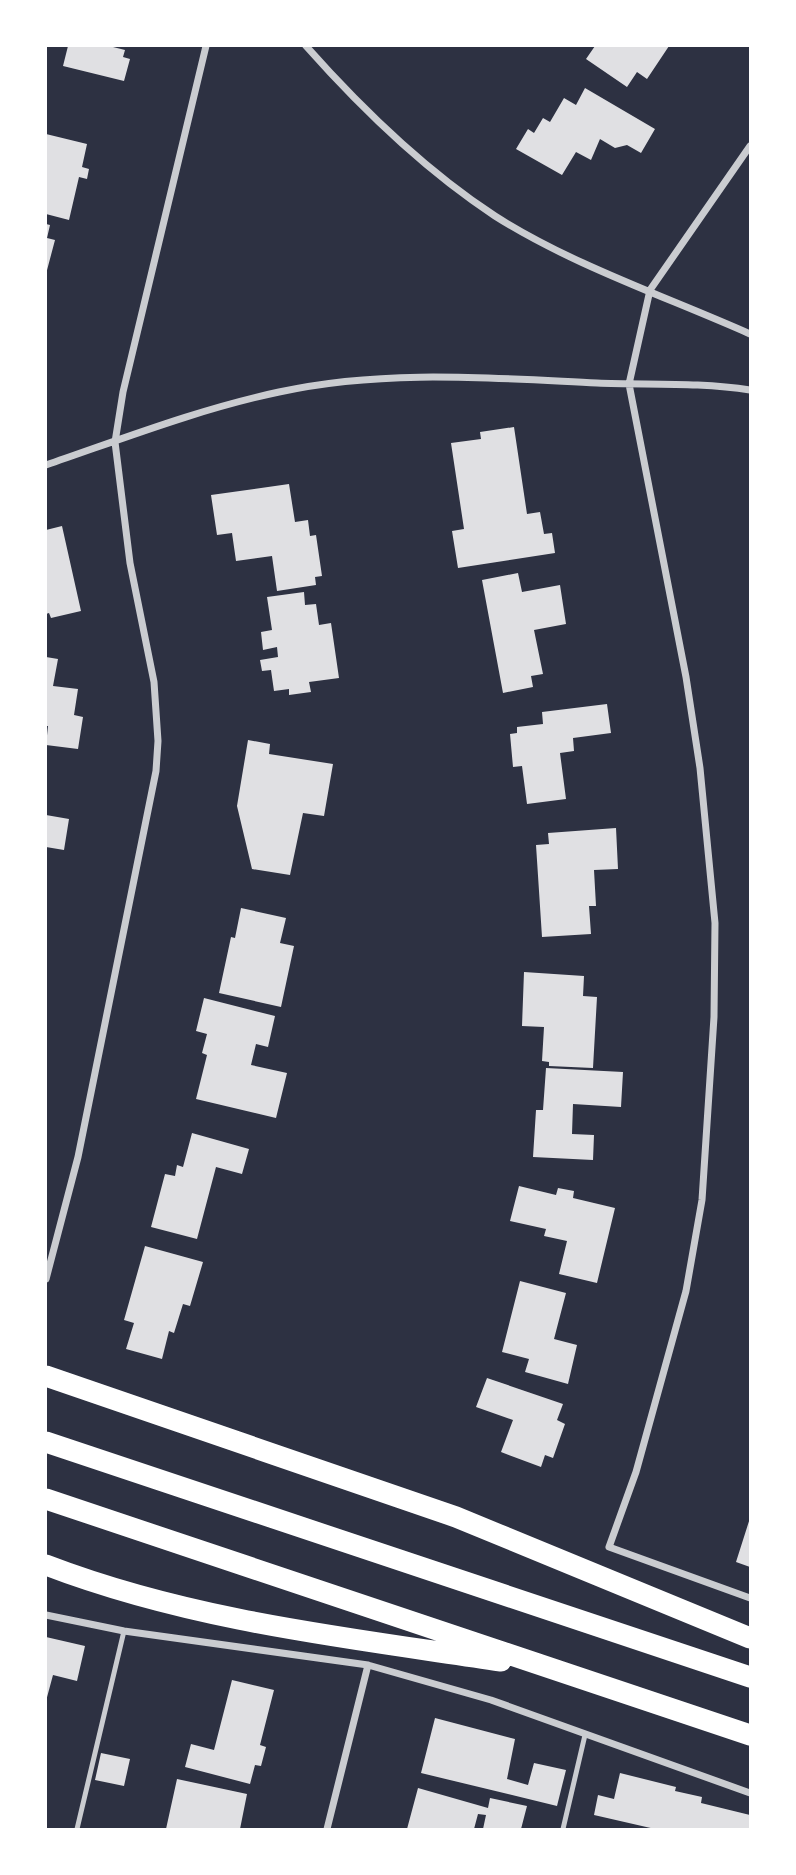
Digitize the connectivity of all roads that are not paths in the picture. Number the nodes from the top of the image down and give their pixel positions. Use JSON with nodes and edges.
{"nodes":[{"id":1,"x":205,"y":46,"type":"edge"},
{"id":2,"x":306,"y":46,"type":"edge"},
{"id":3,"x":751,"y":146,"type":"edge"},
{"id":4,"x":650,"y":290,"type":"junction"},
{"id":5,"x":751,"y":334,"type":"edge"},
{"id":6,"x":629,"y":384,"type":"junction"},
{"id":7,"x":751,"y":390,"type":"edge"},
{"id":8,"x":114,"y":442,"type":"junction"},
{"id":9,"x":46,"y":465,"type":"edge"},
{"id":10,"x":46,"y":1279,"type":"edge"},
{"id":11,"x":46,"y":1376,"type":"edge"},
{"id":12,"x":46,"y":1442,"type":"edge"},
{"id":13,"x":46,"y":1499,"type":"edge"},
{"id":14,"x":46,"y":1565,"type":"edge"},
{"id":15,"x":751,"y":1598,"type":"edge"},
{"id":16,"x":46,"y":1615,"type":"edge"},
{"id":17,"x":124,"y":1631,"type":"junction"},
{"id":18,"x":751,"y":1639,"type":"edge"},
{"id":19,"x":368,"y":1665,"type":"junction"},
{"id":20,"x":559,"y":1670,"type":"junction"},
{"id":21,"x":751,"y":1677,"type":"edge"},
{"id":22,"x":585,"y":1735,"type":"junction"},
{"id":23,"x":751,"y":1735,"type":"edge"},
{"id":24,"x":751,"y":1793,"type":"edge"},
{"id":25,"x":77,"y":1829,"type":"edge"},
{"id":26,"x":327,"y":1829,"type":"edge"},
{"id":27,"x":563,"y":1829,"type":"edge"}],
"edges":[{"from":1,"to":8,"type":"street"},
{"from":2,"to":4,"type":"street"},
{"from":3,"to":4,"type":"street"},
{"from":4,"to":5,"type":"street"},
{"from":4,"to":6,"type":"street"},
{"from":6,"to":7,"type":"street"},
{"from":6,"to":8,"type":"street"},
{"from":6,"to":15,"type":"street"},
{"from":8,"to":9,"type":"street"},
{"from":8,"to":10,"type":"street"},
{"from":11,"to":18,"type":"highway"},
{"from":12,"to":21,"type":"highway"},
{"from":13,"to":20,"type":"highway"},
{"from":14,"to":20,"type":"highway"},
{"from":16,"to":17,"type":"street"},
{"from":17,"to":19,"type":"street"},
{"from":17,"to":25,"type":"lane"},
{"from":19,"to":22,"type":"street"},
{"from":19,"to":26,"type":"street"},
{"from":20,"to":23,"type":"highway"},
{"from":22,"to":24,"type":"street"},
{"from":22,"to":27,"type":"lane"}]}
